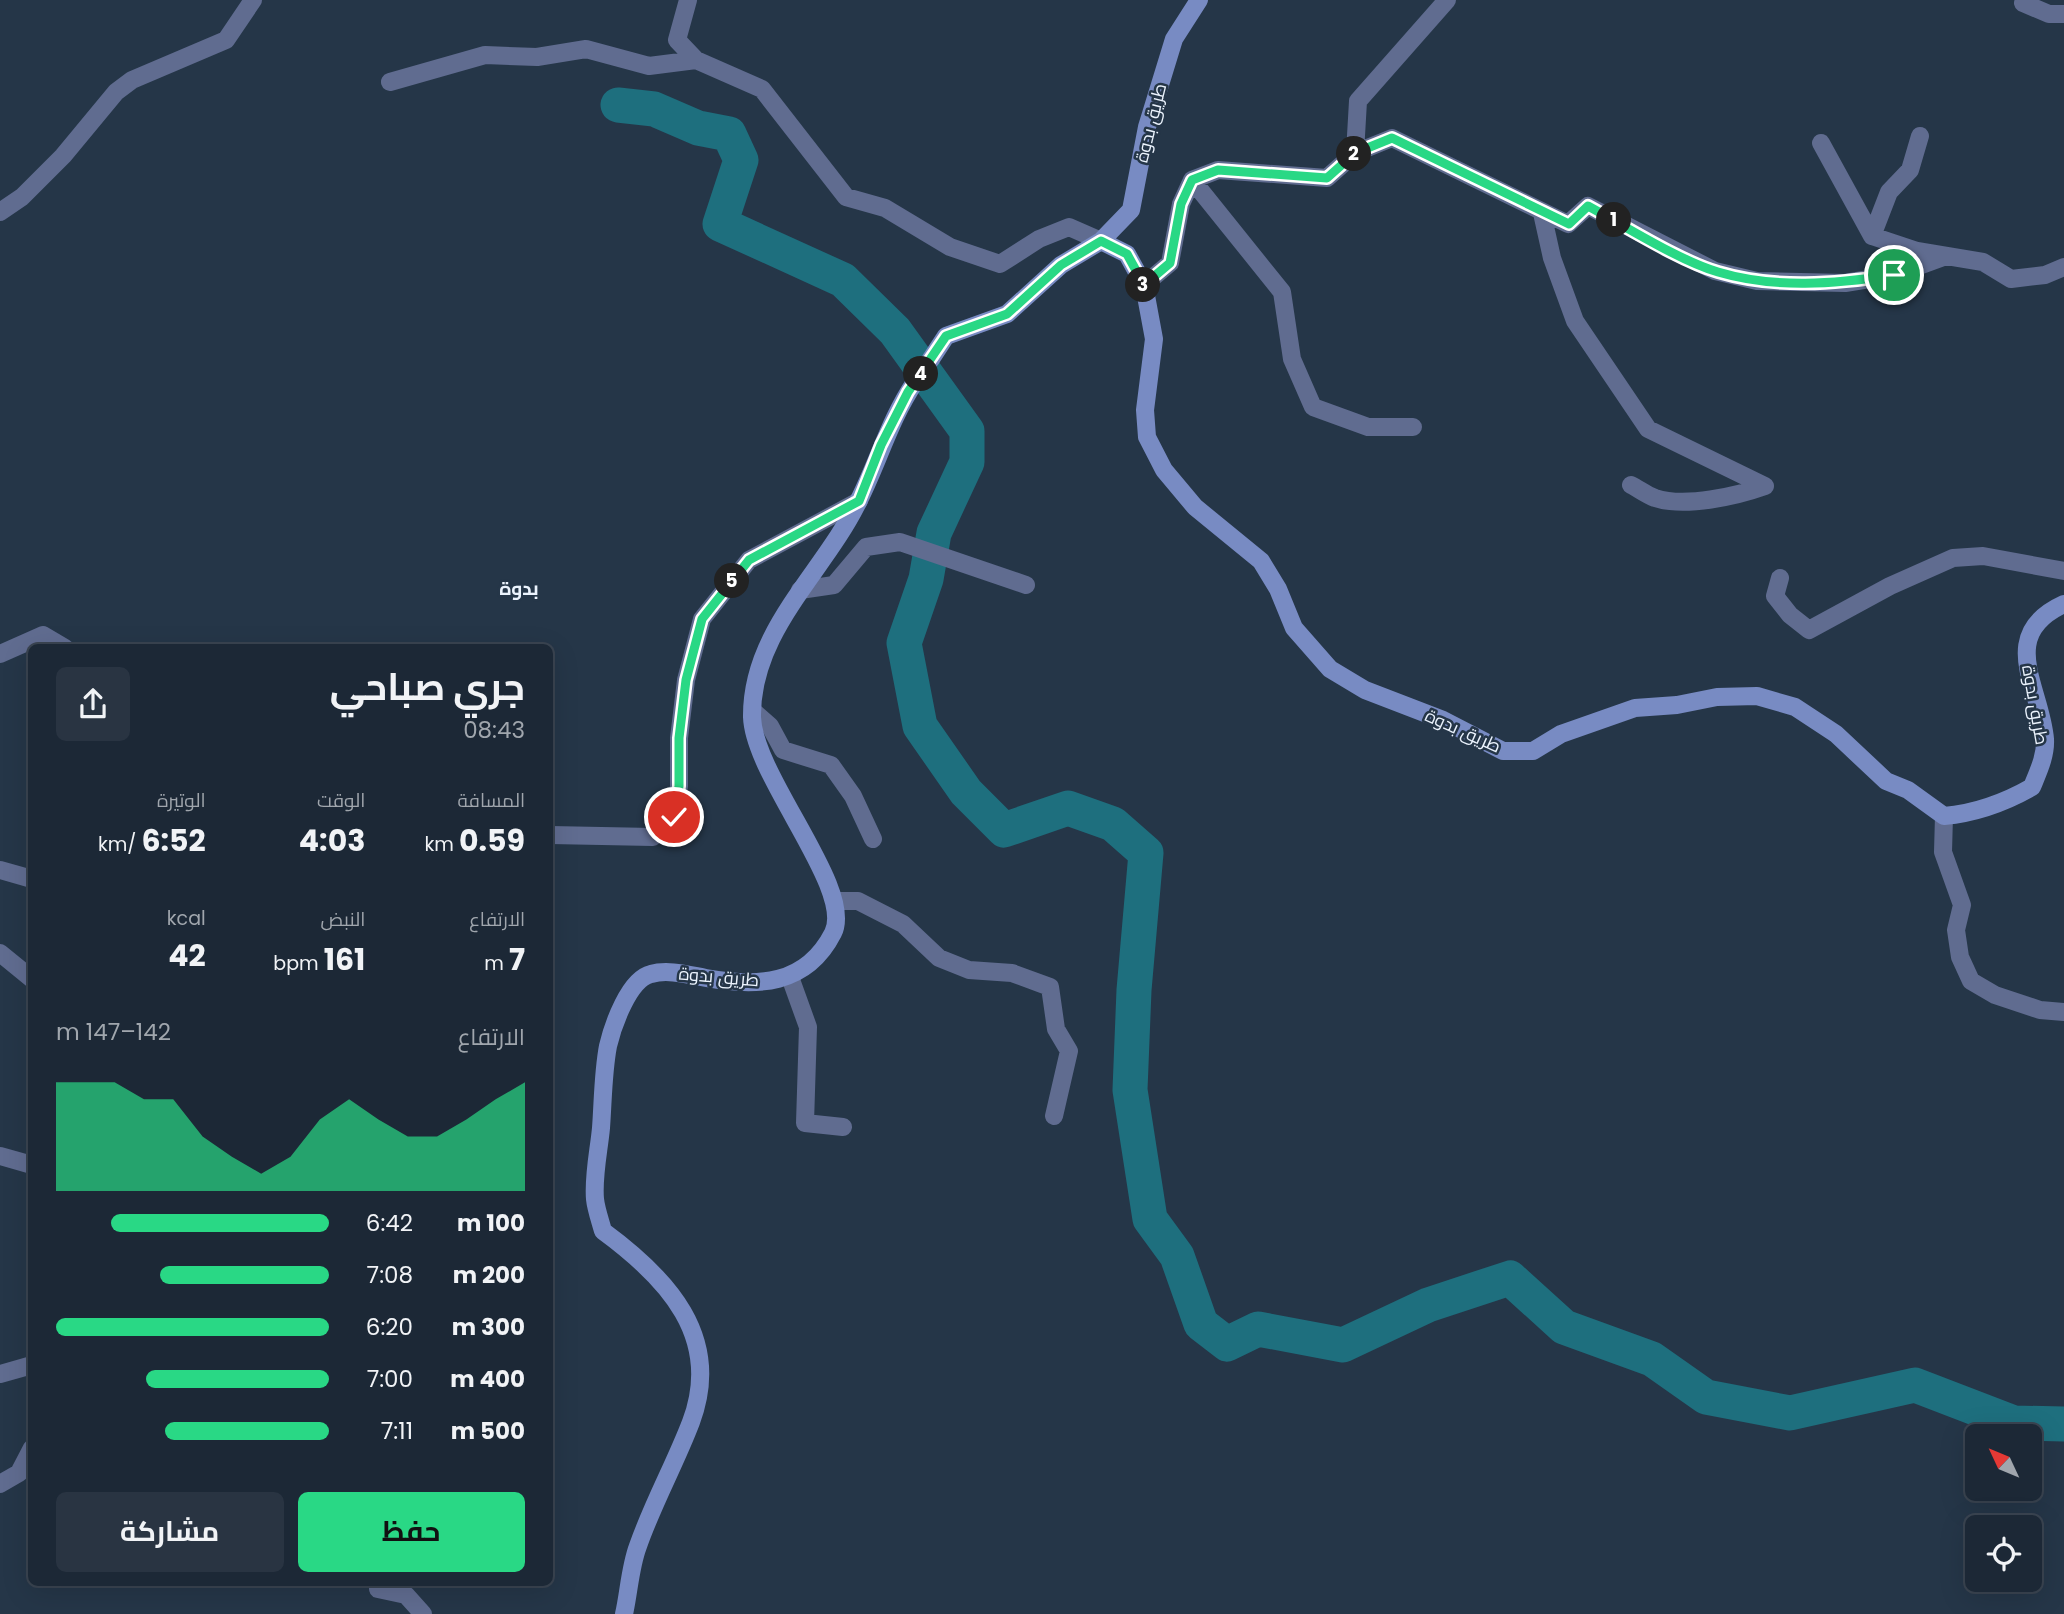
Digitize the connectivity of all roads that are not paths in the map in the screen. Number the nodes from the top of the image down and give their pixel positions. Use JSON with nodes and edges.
{"nodes":[{"id":1,"x":253,"y":0,"type":"edge"},
{"id":2,"x":688,"y":0,"type":"edge"},
{"id":3,"x":1199,"y":0,"type":"edge"},
{"id":4,"x":1447,"y":0,"type":"edge"},
{"id":5,"x":2025,"y":0,"type":"edge"},
{"id":6,"x":2064,"y":14,"type":"edge"},
{"id":7,"x":696,"y":60,"type":"junction"},
{"id":8,"x":390,"y":82,"type":"dead end"},
{"id":9,"x":1920,"y":136,"type":"dead end"},
{"id":10,"x":1821,"y":142,"type":"dead end"},
{"id":11,"x":1355,"y":153,"type":"junction"},
{"id":12,"x":1192,"y":180,"type":"junction"},
{"id":13,"x":0,"y":212,"type":"edge"},
{"id":14,"x":1542,"y":213,"type":"junction"},
{"id":15,"x":1872,"y":236,"type":"junction"},
{"id":16,"x":1101,"y":241,"type":"junction"},
{"id":17,"x":1946,"y":256,"type":"junction"},
{"id":18,"x":2064,"y":267,"type":"edge"},
{"id":19,"x":1144,"y":285,"type":"junction"},
{"id":20,"x":1413,"y":427,"type":"dead end"},
{"id":21,"x":1631,"y":485,"type":"dead end"},
{"id":22,"x":859,"y":501,"type":"junction"},
{"id":23,"x":2064,"y":571,"type":"edge"},
{"id":24,"x":1780,"y":578,"type":"dead end"},
{"id":25,"x":1026,"y":585,"type":"dead end"},
{"id":26,"x":800,"y":590,"type":"junction"},
{"id":27,"x":2064,"y":604,"type":"edge"},
{"id":28,"x":58,"y":644,"type":"edge"},
{"id":29,"x":0,"y":654,"type":"edge"},
{"id":30,"x":753,"y":710,"type":"junction"},
{"id":31,"x":1944,"y":816,"type":"junction"},
{"id":32,"x":553,"y":835,"type":"edge"},
{"id":33,"x":873,"y":839,"type":"dead end"},
{"id":34,"x":0,"y":870,"type":"edge"},
{"id":35,"x":28,"y":878,"type":"edge"},
{"id":36,"x":835,"y":901,"type":"junction"},
{"id":37,"x":0,"y":953,"type":"edge"},
{"id":38,"x":28,"y":976,"type":"edge"},
{"id":39,"x":790,"y":977,"type":"junction"},
{"id":40,"x":2064,"y":1012,"type":"edge"},
{"id":41,"x":1054,"y":1116,"type":"dead end"},
{"id":42,"x":843,"y":1127,"type":"dead end"},
{"id":43,"x":0,"y":1156,"type":"edge"},
{"id":44,"x":28,"y":1164,"type":"edge"},
{"id":45,"x":28,"y":1365,"type":"edge"},
{"id":46,"x":0,"y":1374,"type":"edge"},
{"id":47,"x":25,"y":1476,"type":"edge"},
{"id":48,"x":0,"y":1484,"type":"edge"},
{"id":49,"x":378,"y":1589,"type":"dead end"},
{"id":50,"x":423,"y":1614,"type":"edge"},
{"id":51,"x":624,"y":1614,"type":"edge"}],
"edges":[{"from":1,"to":13,"type":"street"},
{"from":2,"to":7,"type":"street"},
{"from":3,"to":16,"type":"street","name":"طريق بدوة"},
{"from":4,"to":11,"type":"street"},
{"from":5,"to":6,"type":"street"},
{"from":7,"to":8,"type":"street"},
{"from":7,"to":16,"type":"street"},
{"from":9,"to":15,"type":"street"},
{"from":10,"to":15,"type":"street"},
{"from":11,"to":12,"type":"street"},
{"from":11,"to":14,"type":"street"},
{"from":12,"to":19,"type":"street"},
{"from":12,"to":20,"type":"street"},
{"from":14,"to":17,"type":"street"},
{"from":14,"to":21,"type":"street"},
{"from":15,"to":17,"type":"street"},
{"from":16,"to":19,"type":"street","name":"طريق بدوة"},
{"from":16,"to":22,"type":"street","name":"طريق بدوة"},
{"from":17,"to":18,"type":"street"},
{"from":19,"to":31,"type":"street","name":"طريق بدوة"},
{"from":22,"to":26,"type":"street","name":"طريق بدوة"},
{"from":22,"to":32,"type":"street"},
{"from":23,"to":24,"type":"street"},
{"from":25,"to":26,"type":"street"},
{"from":26,"to":30,"type":"street","name":"طريق بدوة"},
{"from":27,"to":31,"type":"street","name":"طريق بدوة"},
{"from":28,"to":29,"type":"street"},
{"from":30,"to":33,"type":"street"},
{"from":30,"to":36,"type":"street","name":"طريق بدوة"},
{"from":31,"to":40,"type":"street"},
{"from":34,"to":35,"type":"street"},
{"from":36,"to":39,"type":"street","name":"طريق بدوة"},
{"from":36,"to":41,"type":"street"},
{"from":37,"to":38,"type":"street"},
{"from":39,"to":42,"type":"street"},
{"from":39,"to":51,"type":"street","name":"طريق بدوة"},
{"from":43,"to":44,"type":"street"},
{"from":45,"to":46,"type":"street"},
{"from":47,"to":48,"type":"street"},
{"from":49,"to":50,"type":"street"}]}
